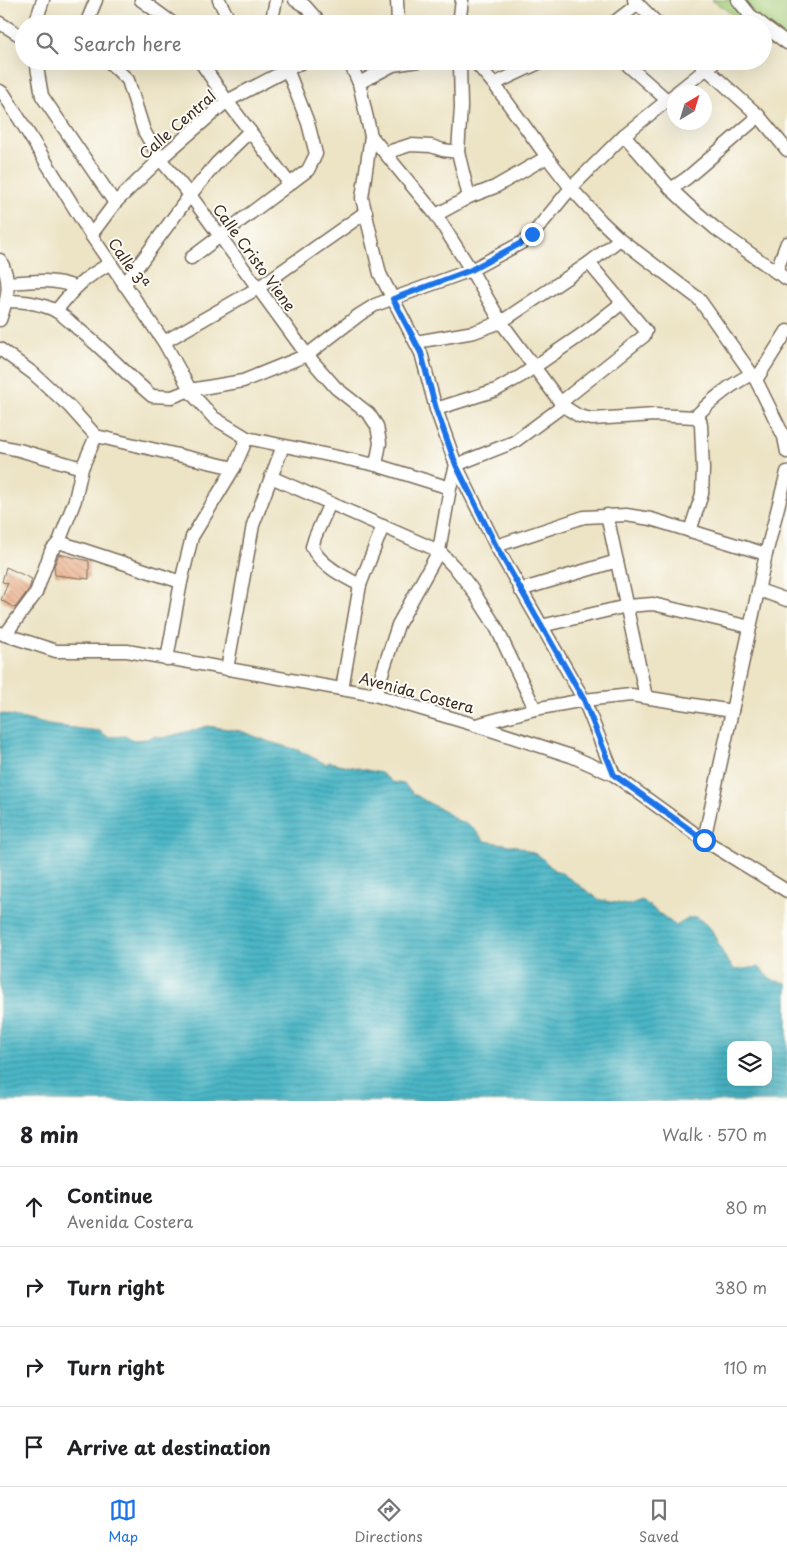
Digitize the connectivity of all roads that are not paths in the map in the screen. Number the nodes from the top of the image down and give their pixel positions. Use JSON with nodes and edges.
{"nodes":[{"id":1,"x":44,"y":0,"type":"edge"},
{"id":2,"x":96,"y":0,"type":"edge"},
{"id":3,"x":141,"y":0,"type":"edge"},
{"id":4,"x":219,"y":0,"type":"edge"},
{"id":5,"x":276,"y":0,"type":"edge"},
{"id":6,"x":295,"y":0,"type":"edge"},
{"id":7,"x":398,"y":0,"type":"edge"},
{"id":8,"x":462,"y":0,"type":"edge"},
{"id":9,"x":738,"y":0,"type":"edge"},
{"id":10,"x":636,"y":2,"type":"edge"},
{"id":11,"x":38,"y":15,"type":"edge"},
{"id":12,"x":90,"y":15,"type":"edge"},
{"id":13,"x":162,"y":15,"type":"edge"},
{"id":14,"x":226,"y":15,"type":"edge"},
{"id":15,"x":273,"y":15,"type":"edge"},
{"id":16,"x":313,"y":15,"type":"edge"},
{"id":17,"x":398,"y":15,"type":"edge"},
{"id":18,"x":460,"y":15,"type":"edge"},
{"id":19,"x":622,"y":15,"type":"edge"},
{"id":20,"x":649,"y":15,"type":"edge"},
{"id":21,"x":745,"y":15,"type":"edge"},
{"id":22,"x":0,"y":23,"type":"edge"},
{"id":23,"x":15,"y":32,"type":"edge"},
{"id":24,"x":772,"y":32,"type":"edge"},
{"id":25,"x":787,"y":43,"type":"edge"},
{"id":26,"x":38,"y":70,"type":"edge"},
{"id":27,"x":117,"y":70,"type":"edge"},
{"id":28,"x":206,"y":70,"type":"edge"},
{"id":29,"x":278,"y":70,"type":"edge"},
{"id":30,"x":287,"y":70,"type":"edge"},
{"id":31,"x":352,"y":70,"type":"edge"},
{"id":32,"x":382,"y":70,"type":"edge"},
{"id":33,"x":460,"y":70,"type":"edge"},
{"id":34,"x":482,"y":70,"type":"edge"},
{"id":35,"x":524,"y":70,"type":"edge"},
{"id":36,"x":636,"y":70,"type":"edge"},
{"id":37,"x":701,"y":70,"type":"edge"},
{"id":38,"x":713,"y":70,"type":"edge"},
{"id":39,"x":359,"y":83,"type":"junction"},
{"id":40,"x":494,"y":84,"type":"junction"},
{"id":41,"x":685,"y":85,"type":"edge"},
{"id":42,"x":0,"y":91,"type":"edge"},
{"id":43,"x":667,"y":92,"type":"edge"},
{"id":44,"x":227,"y":101,"type":"junction"},
{"id":45,"x":667,"y":101,"type":"edge"},
{"id":46,"x":759,"y":116,"type":"junction"},
{"id":47,"x":250,"y":130,"type":"junction"},
{"id":48,"x":624,"y":135,"type":"junction"},
{"id":49,"x":371,"y":136,"type":"junction"},
{"id":50,"x":787,"y":150,"type":"edge"},
{"id":51,"x":385,"y":152,"type":"junction"},
{"id":52,"x":458,"y":152,"type":"junction"},
{"id":53,"x":547,"y":157,"type":"junction"},
{"id":54,"x":160,"y":159,"type":"junction"},
{"id":55,"x":289,"y":183,"type":"junction"},
{"id":56,"x":571,"y":188,"type":"junction"},
{"id":57,"x":671,"y":189,"type":"junction"},
{"id":58,"x":190,"y":195,"type":"junction"},
{"id":59,"x":469,"y":198,"type":"junction"},
{"id":60,"x":115,"y":203,"type":"junction"},
{"id":61,"x":366,"y":212,"type":"junction"},
{"id":62,"x":436,"y":215,"type":"junction"},
{"id":63,"x":219,"y":235,"type":"junction"},
{"id":64,"x":91,"y":236,"type":"junction"},
{"id":65,"x":620,"y":239,"type":"junction"},
{"id":66,"x":787,"y":243,"type":"edge"},
{"id":67,"x":191,"y":258,"type":"dead end"},
{"id":68,"x":0,"y":260,"type":"edge"},
{"id":69,"x":589,"y":262,"type":"junction"},
{"id":70,"x":111,"y":263,"type":"junction"},
{"id":71,"x":471,"y":270,"type":"junction"},
{"id":72,"x":781,"y":276,"type":"edge"},
{"id":73,"x":8,"y":283,"type":"junction"},
{"id":74,"x":124,"y":285,"type":"junction"},
{"id":75,"x":75,"y":287,"type":"junction"},
{"id":76,"x":258,"y":288,"type":"junction"},
{"id":77,"x":393,"y":299,"type":"junction"},
{"id":78,"x":6,"y":301,"type":"junction"},
{"id":79,"x":622,"y":303,"type":"junction"},
{"id":80,"x":56,"y":311,"type":"junction"},
{"id":81,"x":0,"y":320,"type":"edge"},
{"id":82,"x":501,"y":322,"type":"junction"},
{"id":83,"x":787,"y":331,"type":"edge"},
{"id":84,"x":164,"y":342,"type":"junction"},
{"id":85,"x":416,"y":342,"type":"junction"},
{"id":86,"x":0,"y":349,"type":"edge"},
{"id":87,"x":306,"y":355,"type":"junction"},
{"id":88,"x":534,"y":367,"type":"junction"},
{"id":89,"x":754,"y":377,"type":"junction"},
{"id":90,"x":190,"y":390,"type":"junction"},
{"id":91,"x":562,"y":404,"type":"junction"},
{"id":92,"x":436,"y":409,"type":"junction"},
{"id":93,"x":695,"y":417,"type":"junction"},
{"id":94,"x":96,"y":436,"type":"junction"},
{"id":95,"x":247,"y":438,"type":"junction"},
{"id":96,"x":0,"y":446,"type":"edge"},
{"id":97,"x":283,"y":446,"type":"junction"},
{"id":98,"x":787,"y":452,"type":"edge"},
{"id":99,"x":376,"y":465,"type":"junction"},
{"id":100,"x":456,"y":465,"type":"junction"},
{"id":101,"x":82,"y":468,"type":"junction"},
{"id":102,"x":234,"y":468,"type":"junction"},
{"id":103,"x":271,"y":477,"type":"junction"},
{"id":104,"x":786,"y":478,"type":"edge"},
{"id":105,"x":450,"y":488,"type":"junction"},
{"id":106,"x":330,"y":503,"type":"junction"},
{"id":107,"x":608,"y":516,"type":"junction"},
{"id":108,"x":383,"y":526,"type":"junction"},
{"id":109,"x":690,"y":531,"type":"junction"},
{"id":110,"x":59,"y":542,"type":"junction"},
{"id":111,"x":496,"y":546,"type":"junction"},
{"id":112,"x":439,"y":551,"type":"junction"},
{"id":113,"x":766,"y":554,"type":"junction"},
{"id":114,"x":617,"y":561,"type":"junction"},
{"id":115,"x":181,"y":582,"type":"junction"},
{"id":116,"x":360,"y":585,"type":"junction"},
{"id":117,"x":520,"y":590,"type":"junction"},
{"id":118,"x":759,"y":590,"type":"junction"},
{"id":119,"x":787,"y":600,"type":"edge"},
{"id":120,"x":627,"y":606,"type":"junction"},
{"id":121,"x":541,"y":626,"type":"junction"},
{"id":122,"x":750,"y":627,"type":"junction"},
{"id":123,"x":2,"y":634,"type":"edge"},
{"id":124,"x":167,"y":659,"type":"junction"},
{"id":125,"x":226,"y":669,"type":"junction"},
{"id":126,"x":342,"y":690,"type":"junction"},
{"id":127,"x":375,"y":695,"type":"junction"},
{"id":128,"x":646,"y":697,"type":"junction"},
{"id":129,"x":584,"y":700,"type":"junction"},
{"id":130,"x":535,"y":709,"type":"junction"},
{"id":131,"x":732,"y":712,"type":"junction"},
{"id":132,"x":476,"y":725,"type":"junction"},
{"id":133,"x":614,"y":775,"type":"junction"},
{"id":134,"x":704,"y":840,"type":"junction"},
{"id":135,"x":787,"y":891,"type":"edge"}],
"edges":[{"from":1,"to":11,"type":"street"},
{"from":2,"to":12,"type":"street"},
{"from":3,"to":13,"type":"street"},
{"from":4,"to":14,"type":"street"},
{"from":5,"to":15,"type":"street"},
{"from":6,"to":16,"type":"street"},
{"from":7,"to":17,"type":"street"},
{"from":8,"to":18,"type":"street"},
{"from":9,"to":21,"type":"street"},
{"from":10,"to":19,"type":"street"},
{"from":10,"to":20,"type":"street"},
{"from":22,"to":23,"type":"street"},
{"from":24,"to":25,"type":"street"},
{"from":26,"to":60,"type":"street"},
{"from":27,"to":54,"type":"street","name":"Calle Cristo Viene"},
{"from":28,"to":44,"type":"street"},
{"from":29,"to":44,"type":"street","name":"Calle Central"},
{"from":30,"to":55,"type":"street"},
{"from":31,"to":39,"type":"street"},
{"from":32,"to":39,"type":"street"},
{"from":33,"to":52,"type":"street"},
{"from":34,"to":40,"type":"street"},
{"from":35,"to":40,"type":"street"},
{"from":36,"to":43,"type":"street"},
{"from":37,"to":41,"type":"street"},
{"from":38,"to":46,"type":"street"},
{"from":39,"to":49,"type":"street"},
{"from":40,"to":53,"type":"street"},
{"from":42,"to":64,"type":"street","name":"Calle 3ª"},
{"from":44,"to":47,"type":"street"},
{"from":44,"to":54,"type":"street","name":"Calle Central"},
{"from":45,"to":48,"type":"street"},
{"from":46,"to":50,"type":"street"},
{"from":46,"to":57,"type":"street"},
{"from":47,"to":55,"type":"street"},
{"from":47,"to":58,"type":"street"},
{"from":48,"to":56,"type":"street"},
{"from":48,"to":57,"type":"street"},
{"from":49,"to":51,"type":"street"},
{"from":49,"to":61,"type":"street"},
{"from":51,"to":52,"type":"street"},
{"from":51,"to":62,"type":"street"},
{"from":52,"to":59,"type":"street"},
{"from":53,"to":56,"type":"street"},
{"from":53,"to":59,"type":"street"},
{"from":54,"to":58,"type":"street","name":"Calle Cristo Viene"},
{"from":54,"to":60,"type":"street","name":"Calle Central"},
{"from":55,"to":63,"type":"street"},
{"from":56,"to":65,"type":"street"},
{"from":56,"to":71,"type":"street"},
{"from":57,"to":72,"type":"street"},
{"from":58,"to":63,"type":"street","name":"Calle Cristo Viene"},
{"from":58,"to":74,"type":"street"},
{"from":59,"to":62,"type":"street"},
{"from":60,"to":64,"type":"street","name":"Calle Central"},
{"from":61,"to":76,"type":"street"},
{"from":61,"to":77,"type":"street"},
{"from":62,"to":71,"type":"street"},
{"from":63,"to":67,"type":"street"},
{"from":63,"to":76,"type":"street","name":"Calle Cristo Viene"},
{"from":64,"to":70,"type":"street","name":"Calle 3ª"},
{"from":65,"to":69,"type":"street"},
{"from":65,"to":89,"type":"street"},
{"from":66,"to":72,"type":"street"},
{"from":68,"to":73,"type":"street"},
{"from":69,"to":79,"type":"street"},
{"from":69,"to":82,"type":"street"},
{"from":70,"to":74,"type":"street","name":"Calle 3ª"},
{"from":70,"to":75,"type":"street"},
{"from":71,"to":77,"type":"street"},
{"from":71,"to":82,"type":"street"},
{"from":73,"to":75,"type":"street"},
{"from":73,"to":78,"type":"street"},
{"from":74,"to":84,"type":"street","name":"Calle 3ª"},
{"from":75,"to":80,"type":"street"},
{"from":76,"to":84,"type":"street"},
{"from":76,"to":87,"type":"street","name":"Calle Cristo Viene"},
{"from":77,"to":85,"type":"street"},
{"from":77,"to":87,"type":"street"},
{"from":78,"to":80,"type":"street"},
{"from":78,"to":81,"type":"street"},
{"from":79,"to":88,"type":"street"},
{"from":79,"to":91,"type":"street"},
{"from":80,"to":90,"type":"street"},
{"from":82,"to":85,"type":"street"},
{"from":82,"to":88,"type":"street"},
{"from":83,"to":89,"type":"street"},
{"from":84,"to":90,"type":"street","name":"Calle 3ª"},
{"from":85,"to":92,"type":"street"},
{"from":86,"to":94,"type":"street"},
{"from":87,"to":90,"type":"street"},
{"from":87,"to":99,"type":"street","name":"Calle Cristo Viene"},
{"from":88,"to":91,"type":"street"},
{"from":88,"to":92,"type":"street"},
{"from":89,"to":93,"type":"street"},
{"from":89,"to":98,"type":"street"},
{"from":90,"to":95,"type":"street","name":"Calle 3ª"},
{"from":91,"to":93,"type":"street"},
{"from":91,"to":100,"type":"street"},
{"from":92,"to":100,"type":"street"},
{"from":93,"to":109,"type":"street"},
{"from":94,"to":101,"type":"street"},
{"from":94,"to":102,"type":"street"},
{"from":95,"to":97,"type":"street","name":"Calle 3ª"},
{"from":95,"to":102,"type":"street"},
{"from":96,"to":101,"type":"street"},
{"from":97,"to":99,"type":"street","name":"Calle 3ª"},
{"from":97,"to":103,"type":"street"},
{"from":99,"to":105,"type":"street","name":"Calle 3ª"},
{"from":100,"to":105,"type":"street"},
{"from":100,"to":111,"type":"street"},
{"from":101,"to":110,"type":"street"},
{"from":102,"to":115,"type":"street"},
{"from":103,"to":106,"type":"street"},
{"from":103,"to":125,"type":"street"},
{"from":104,"to":113,"type":"street"},
{"from":105,"to":112,"type":"street"},
{"from":106,"to":108,"type":"street"},
{"from":106,"to":116,"type":"street"},
{"from":107,"to":109,"type":"street"},
{"from":107,"to":111,"type":"street"},
{"from":107,"to":114,"type":"street"},
{"from":108,"to":112,"type":"street"},
{"from":108,"to":116,"type":"street"},
{"from":109,"to":113,"type":"street"},
{"from":110,"to":115,"type":"street"},
{"from":110,"to":123,"type":"street"},
{"from":111,"to":117,"type":"street"},
{"from":112,"to":127,"type":"street"},
{"from":112,"to":130,"type":"street"},
{"from":113,"to":118,"type":"street"},
{"from":114,"to":117,"type":"street"},
{"from":114,"to":120,"type":"street"},
{"from":115,"to":124,"type":"street"},
{"from":116,"to":126,"type":"street"},
{"from":117,"to":121,"type":"street"},
{"from":118,"to":119,"type":"street"},
{"from":118,"to":122,"type":"street"},
{"from":120,"to":121,"type":"street"},
{"from":120,"to":122,"type":"street"},
{"from":120,"to":128,"type":"street"},
{"from":121,"to":129,"type":"street"},
{"from":122,"to":131,"type":"street"},
{"from":123,"to":124,"type":"street","name":"Avenida Costera"},
{"from":124,"to":125,"type":"street","name":"Avenida Costera"},
{"from":125,"to":126,"type":"street","name":"Avenida Costera"},
{"from":126,"to":127,"type":"street","name":"Avenida Costera"},
{"from":127,"to":132,"type":"street","name":"Avenida Costera"},
{"from":128,"to":129,"type":"street"},
{"from":128,"to":131,"type":"street"},
{"from":129,"to":130,"type":"street"},
{"from":129,"to":133,"type":"street"},
{"from":130,"to":132,"type":"street"},
{"from":131,"to":134,"type":"street"},
{"from":132,"to":133,"type":"street","name":"Avenida Costera"},
{"from":133,"to":134,"type":"street","name":"Avenida Costera"},
{"from":134,"to":135,"type":"street","name":"Avenida Costera"}]}
